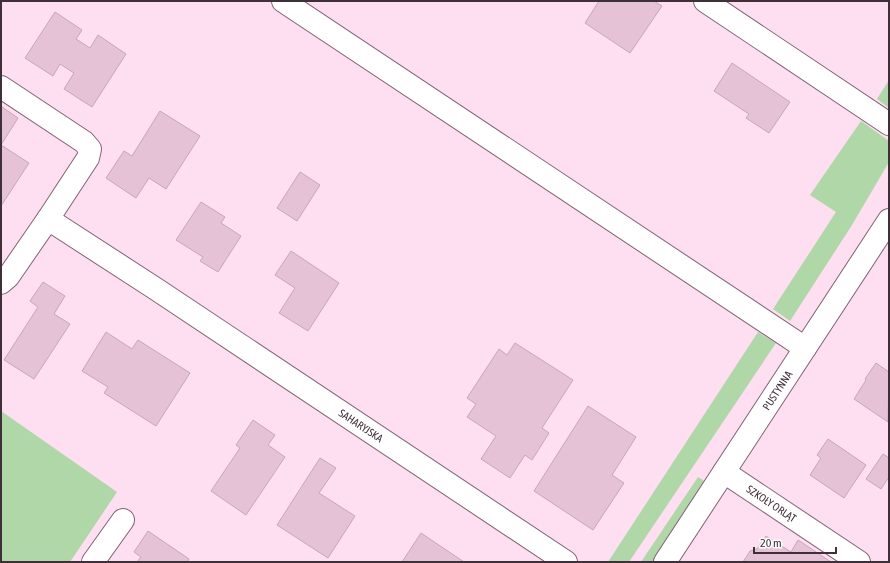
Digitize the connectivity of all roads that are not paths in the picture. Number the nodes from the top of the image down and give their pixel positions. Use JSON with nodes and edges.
{"nodes":[{"id":1,"x":284,"y":1,"type":"edge"},
{"id":2,"x":706,"y":1,"type":"edge"},
{"id":3,"x":1,"y":87,"type":"edge"},
{"id":4,"x":889,"y":124,"type":"edge"},
{"id":5,"x":48,"y":219,"type":"junction"},
{"id":6,"x":889,"y":220,"type":"edge"},
{"id":7,"x":1,"y":283,"type":"edge"},
{"id":8,"x":805,"y":348,"type":"junction"},
{"id":9,"x":724,"y":472,"type":"junction"},
{"id":10,"x":123,"y":520,"type":"dead end"},
{"id":11,"x":93,"y":562,"type":"edge"},
{"id":12,"x":566,"y":562,"type":"edge"},
{"id":13,"x":665,"y":562,"type":"edge"},
{"id":14,"x":859,"y":562,"type":"edge"}],
"edges":[{"from":1,"to":8,"type":"street"},
{"from":2,"to":4,"type":"street"},
{"from":3,"to":5,"type":"street"},
{"from":5,"to":7,"type":"street"},
{"from":5,"to":12,"type":"street","name":"SAHARYJSKA"},
{"from":6,"to":8,"type":"street","name":"PUSTYNNA"},
{"from":8,"to":9,"type":"street","name":"PUSTYNNA"},
{"from":9,"to":13,"type":"street","name":"PUSTYNNA"},
{"from":9,"to":14,"type":"street","name":"SZKOŁY ORLĄT"},
{"from":10,"to":11,"type":"street"}]}
